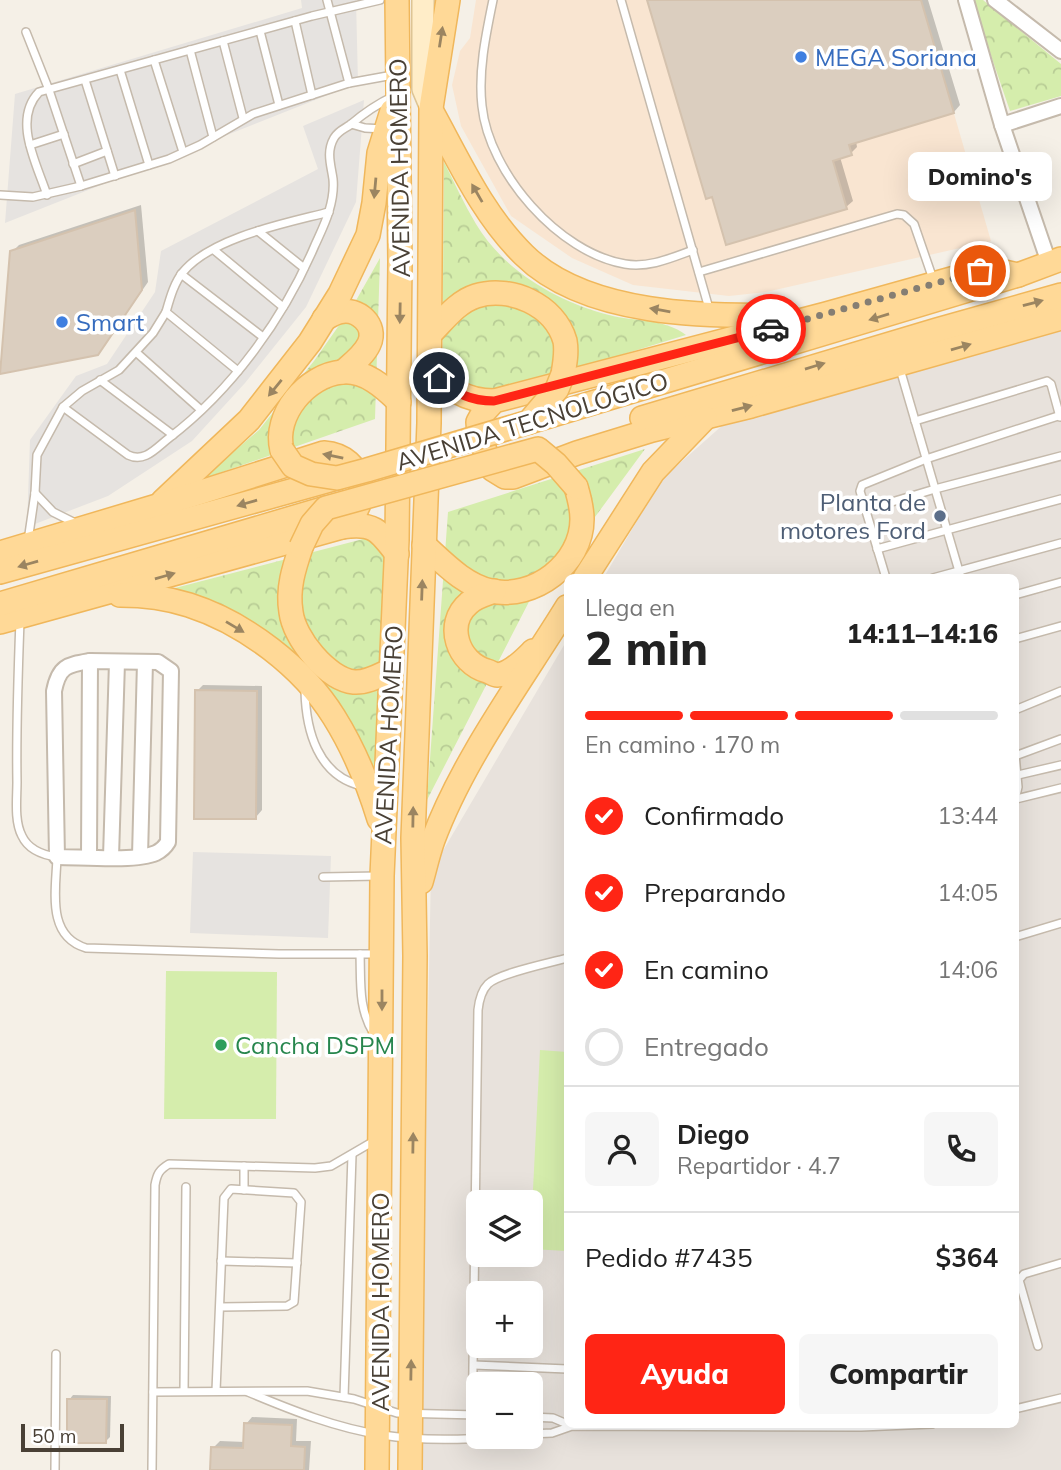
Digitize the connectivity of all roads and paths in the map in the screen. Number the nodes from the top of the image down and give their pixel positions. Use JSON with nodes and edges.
{"nodes":[{"id":1,"x":327,"y":0,"type":"edge"},
{"id":2,"x":380,"y":0,"type":"edge"},
{"id":3,"x":397,"y":0,"type":"edge"},
{"id":4,"x":423,"y":0,"type":"edge"},
{"id":5,"x":448,"y":0,"type":"edge"},
{"id":6,"x":493,"y":0,"type":"edge"},
{"id":7,"x":621,"y":0,"type":"edge"},
{"id":8,"x":966,"y":0,"type":"edge"},
{"id":9,"x":995,"y":0,"type":"edge"},
{"id":10,"x":330,"y":12,"type":"junction"},
{"id":11,"x":295,"y":21,"type":"junction"},
{"id":12,"x":260,"y":31,"type":"junction"},
{"id":13,"x":26,"y":32,"type":"dead end"},
{"id":14,"x":223,"y":41,"type":"junction"},
{"id":15,"x":190,"y":50,"type":"junction"},
{"id":16,"x":1061,"y":51,"type":"edge"},
{"id":17,"x":154,"y":61,"type":"junction"},
{"id":18,"x":120,"y":70,"type":"junction"},
{"id":19,"x":85,"y":80,"type":"junction"},
{"id":20,"x":349,"y":83,"type":"junction"},
{"id":21,"x":397,"y":89,"type":"junction"},
{"id":22,"x":49,"y":90,"type":"junction"},
{"id":23,"x":312,"y":95,"type":"junction"},
{"id":24,"x":279,"y":105,"type":"junction"},
{"id":25,"x":1061,"y":106,"type":"edge"},
{"id":26,"x":431,"y":108,"type":"junction"},
{"id":27,"x":243,"y":118,"type":"junction"},
{"id":28,"x":351,"y":124,"type":"junction"},
{"id":29,"x":1002,"y":125,"type":"junction"},
{"id":30,"x":385,"y":129,"type":"junction"},
{"id":31,"x":64,"y":134,"type":"junction"},
{"id":32,"x":213,"y":137,"type":"junction"},
{"id":33,"x":30,"y":145,"type":"junction"},
{"id":34,"x":107,"y":151,"type":"junction"},
{"id":35,"x":183,"y":152,"type":"junction"},
{"id":36,"x":73,"y":164,"type":"junction"},
{"id":37,"x":149,"y":165,"type":"junction"},
{"id":38,"x":115,"y":176,"type":"junction"},
{"id":39,"x":81,"y":186,"type":"junction"},
{"id":40,"x":0,"y":195,"type":"edge"},
{"id":41,"x":47,"y":195,"type":"junction"},
{"id":42,"x":329,"y":212,"type":"junction"},
{"id":43,"x":258,"y":231,"type":"junction"},
{"id":44,"x":214,"y":250,"type":"junction"},
{"id":45,"x":693,"y":250,"type":"junction"},
{"id":46,"x":1055,"y":261,"type":"edge"},
{"id":47,"x":304,"y":268,"type":"junction"},
{"id":48,"x":699,"y":272,"type":"junction"},
{"id":49,"x":181,"y":274,"type":"junction"},
{"id":50,"x":1017,"y":275,"type":"junction"},
{"id":51,"x":934,"y":282,"type":"junction"},
{"id":52,"x":1061,"y":295,"type":"edge"},
{"id":53,"x":283,"y":307,"type":"junction"},
{"id":54,"x":166,"y":312,"type":"junction"},
{"id":55,"x":826,"y":314,"type":"junction"},
{"id":56,"x":712,"y":316,"type":"junction"},
{"id":57,"x":1061,"y":318,"type":"edge"},
{"id":58,"x":324,"y":319,"type":"junction"},
{"id":59,"x":430,"y":334,"type":"junction"},
{"id":60,"x":262,"y":337,"type":"junction"},
{"id":61,"x":137,"y":354,"type":"junction"},
{"id":62,"x":429,"y":365,"type":"junction"},
{"id":63,"x":899,"y":365,"type":"junction"},
{"id":64,"x":237,"y":371,"type":"junction"},
{"id":65,"x":343,"y":372,"type":"junction"},
{"id":66,"x":100,"y":380,"type":"junction"},
{"id":67,"x":1057,"y":391,"type":"edge"},
{"id":68,"x":494,"y":401,"type":"junction"},
{"id":69,"x":399,"y":402,"type":"junction"},
{"id":70,"x":64,"y":407,"type":"junction"},
{"id":71,"x":201,"y":410,"type":"junction"},
{"id":72,"x":1061,"y":416,"type":"edge"},
{"id":73,"x":705,"y":418,"type":"junction"},
{"id":74,"x":915,"y":421,"type":"junction"},
{"id":75,"x":529,"y":422,"type":"junction"},
{"id":76,"x":173,"y":435,"type":"junction"},
{"id":77,"x":538,"y":449,"type":"junction"},
{"id":78,"x":1061,"y":456,"type":"edge"},
{"id":79,"x":926,"y":458,"type":"junction"},
{"id":80,"x":337,"y":478,"type":"junction"},
{"id":81,"x":935,"y":489,"type":"junction"},
{"id":82,"x":35,"y":493,"type":"junction"},
{"id":83,"x":1061,"y":499,"type":"edge"},
{"id":84,"x":157,"y":506,"type":"junction"},
{"id":85,"x":327,"y":508,"type":"junction"},
{"id":86,"x":865,"y":510,"type":"junction"},
{"id":87,"x":83,"y":527,"type":"junction"},
{"id":88,"x":342,"y":527,"type":"junction"},
{"id":89,"x":946,"y":530,"type":"junction"},
{"id":90,"x":425,"y":538,"type":"junction"},
{"id":91,"x":1061,"y":543,"type":"edge"},
{"id":92,"x":27,"y":545,"type":"junction"},
{"id":93,"x":397,"y":547,"type":"junction"},
{"id":94,"x":877,"y":550,"type":"junction"},
{"id":95,"x":0,"y":553,"type":"edge"},
{"id":96,"x":0,"y":572,"type":"edge"},
{"id":97,"x":588,"y":574,"type":"edge"},
{"id":98,"x":885,"y":574,"type":"edge"},
{"id":99,"x":960,"y":574,"type":"edge"},
{"id":100,"x":1061,"y":582,"type":"edge"},
{"id":101,"x":494,"y":591,"type":"junction"},
{"id":102,"x":100,"y":594,"type":"junction"},
{"id":103,"x":1019,"y":594,"type":"edge"},
{"id":104,"x":0,"y":604,"type":"edge"},
{"id":105,"x":563,"y":614,"type":"edge"},
{"id":106,"x":10,"y":619,"type":"edge"},
{"id":107,"x":1061,"y":626,"type":"edge"},
{"id":108,"x":1019,"y":638,"type":"edge"},
{"id":109,"x":90,"y":661,"type":"junction"},
{"id":110,"x":117,"y":662,"type":"junction"},
{"id":111,"x":145,"y":662,"type":"junction"},
{"id":112,"x":391,"y":670,"type":"junction"},
{"id":113,"x":1061,"y":691,"type":"edge"},
{"id":114,"x":1019,"y":708,"type":"edge"},
{"id":115,"x":1061,"y":739,"type":"edge"},
{"id":116,"x":1019,"y":754,"type":"edge"},
{"id":117,"x":1061,"y":765,"type":"edge"},
{"id":118,"x":1019,"y":775,"type":"edge"},
{"id":119,"x":1061,"y":788,"type":"edge"},
{"id":120,"x":1019,"y":798,"type":"edge"},
{"id":121,"x":383,"y":834,"type":"junction"},
{"id":122,"x":140,"y":856,"type":"junction"},
{"id":123,"x":89,"y":857,"type":"junction"},
{"id":124,"x":111,"y":857,"type":"junction"},
{"id":125,"x":57,"y":858,"type":"junction"},
{"id":126,"x":382,"y":876,"type":"junction"},
{"id":127,"x":323,"y":877,"type":"dead end"},
{"id":128,"x":415,"y":905,"type":"junction"},
{"id":129,"x":1061,"y":923,"type":"edge"},
{"id":130,"x":1019,"y":936,"type":"edge"},
{"id":131,"x":371,"y":954,"type":"junction"},
{"id":132,"x":415,"y":956,"type":"junction"},
{"id":133,"x":564,"y":959,"type":"edge"},
{"id":134,"x":380,"y":1137,"type":"junction"},
{"id":135,"x":352,"y":1155,"type":"junction"},
{"id":136,"x":244,"y":1166,"type":"junction"},
{"id":137,"x":186,"y":1187,"type":"dead end"},
{"id":138,"x":244,"y":1190,"type":"junction"},
{"id":139,"x":221,"y":1261,"type":"junction"},
{"id":140,"x":297,"y":1263,"type":"junction"},
{"id":141,"x":1061,"y":1263,"type":"edge"},
{"id":142,"x":219,"y":1307,"type":"junction"},
{"id":143,"x":1038,"y":1346,"type":"dead end"},
{"id":144,"x":56,"y":1354,"type":"dead end"},
{"id":145,"x":474,"y":1366,"type":"junction"},
{"id":146,"x":564,"y":1369,"type":"edge"},
{"id":147,"x":474,"y":1372,"type":"edge"},
{"id":148,"x":244,"y":1390,"type":"junction"},
{"id":149,"x":184,"y":1391,"type":"junction"},
{"id":150,"x":216,"y":1391,"type":"junction"},
{"id":151,"x":153,"y":1392,"type":"junction"},
{"id":152,"x":344,"y":1397,"type":"junction"},
{"id":153,"x":1061,"y":1398,"type":"edge"},
{"id":154,"x":379,"y":1408,"type":"junction"},
{"id":155,"x":1019,"y":1408,"type":"edge"},
{"id":156,"x":411,"y":1415,"type":"junction"},
{"id":157,"x":466,"y":1415,"type":"edge"},
{"id":158,"x":543,"y":1418,"type":"edge"},
{"id":159,"x":564,"y":1423,"type":"edge"},
{"id":160,"x":564,"y":1427,"type":"edge"},
{"id":161,"x":543,"y":1433,"type":"edge"},
{"id":162,"x":379,"y":1434,"type":"junction"},
{"id":163,"x":410,"y":1438,"type":"junction"},
{"id":164,"x":466,"y":1438,"type":"edge"},
{"id":165,"x":55,"y":1470,"type":"edge"},
{"id":166,"x":152,"y":1470,"type":"edge"},
{"id":167,"x":377,"y":1470,"type":"edge"},
{"id":168,"x":410,"y":1470,"type":"edge"}],
"edges":[{"from":1,"to":10,"type":"lane"},
{"from":2,"to":10,"type":"lane"},
{"from":3,"to":21,"type":"main road","name":"AVENIDA HOMERO"},
{"from":4,"to":26,"type":"main road","name":"AVENIDA HOMERO"},
{"from":26,"to":5,"type":"main road","name":"AVENIDA HOMERO","one_way":true},
{"from":6,"to":45,"type":"lane"},
{"from":7,"to":45,"type":"lane"},
{"from":8,"to":29,"type":"street"},
{"from":9,"to":16,"type":"street"},
{"from":10,"to":11,"type":"lane"},
{"from":10,"to":20,"type":"lane"},
{"from":11,"to":12,"type":"lane"},
{"from":11,"to":23,"type":"lane"},
{"from":12,"to":14,"type":"lane"},
{"from":12,"to":24,"type":"lane"},
{"from":13,"to":22,"type":"lane"},
{"from":14,"to":15,"type":"lane"},
{"from":14,"to":27,"type":"lane"},
{"from":15,"to":17,"type":"lane"},
{"from":15,"to":32,"type":"lane"},
{"from":17,"to":18,"type":"lane"},
{"from":17,"to":35,"type":"lane"},
{"from":18,"to":19,"type":"lane"},
{"from":18,"to":37,"type":"lane"},
{"from":19,"to":22,"type":"lane"},
{"from":19,"to":34,"type":"lane"},
{"from":20,"to":21,"type":"lane"},
{"from":20,"to":23,"type":"lane"},
{"from":21,"to":28,"type":"lane"},
{"from":21,"to":30,"type":"main road"},
{"from":21,"to":69,"type":"main road","name":"AVENIDA HOMERO","one_way":true},
{"from":22,"to":31,"type":"lane"},
{"from":22,"to":33,"type":"lane"},
{"from":23,"to":24,"type":"lane"},
{"from":24,"to":27,"type":"lane"},
{"from":25,"to":29,"type":"street"},
{"from":56,"to":26,"type":"main road","one_way":true},
{"from":26,"to":59,"type":"main road","name":"AVENIDA HOMERO"},
{"from":27,"to":32,"type":"lane"},
{"from":28,"to":30,"type":"lane"},
{"from":28,"to":42,"type":"lane"},
{"from":29,"to":46,"type":"street"},
{"from":30,"to":58,"type":"main road","one_way":true},
{"from":31,"to":33,"type":"lane"},
{"from":31,"to":36,"type":"lane"},
{"from":32,"to":35,"type":"lane"},
{"from":33,"to":41,"type":"lane"},
{"from":34,"to":36,"type":"lane"},
{"from":34,"to":38,"type":"lane"},
{"from":35,"to":37,"type":"lane"},
{"from":36,"to":39,"type":"lane"},
{"from":37,"to":38,"type":"lane"},
{"from":38,"to":39,"type":"lane"},
{"from":39,"to":41,"type":"lane"},
{"from":40,"to":41,"type":"lane"},
{"from":42,"to":43,"type":"lane"},
{"from":42,"to":47,"type":"lane"},
{"from":43,"to":44,"type":"lane"},
{"from":43,"to":47,"type":"lane"},
{"from":44,"to":49,"type":"lane"},
{"from":44,"to":53,"type":"lane"},
{"from":45,"to":48,"type":"lane"},
{"from":46,"to":50,"type":"main road","name":"AVENIDA TECNOLÓGICO"},
{"from":47,"to":53,"type":"lane"},
{"from":48,"to":51,"type":"lane"},
{"from":48,"to":56,"type":"lane"},
{"from":49,"to":54,"type":"lane"},
{"from":49,"to":60,"type":"lane"},
{"from":50,"to":51,"type":"main road"},
{"from":50,"to":75,"type":"main road","name":"AVENIDA TECNOLÓGICO","one_way":true},
{"from":51,"to":55,"type":"main road"},
{"from":77,"to":52,"type":"main road","name":"AVENIDA TECNOLÓGICO","one_way":true},
{"from":53,"to":60,"type":"lane"},
{"from":54,"to":61,"type":"lane"},
{"from":54,"to":64,"type":"lane"},
{"from":55,"to":56,"type":"main road"},
{"from":55,"to":68,"type":"main road"},
{"from":63,"to":57,"type":"main road","one_way":true},
{"from":58,"to":65,"type":"main road"},
{"from":58,"to":84,"type":"main road","one_way":true},
{"from":59,"to":62,"type":"main road","name":"AVENIDA HOMERO"},
{"from":59,"to":75,"type":"main road","bridge":true},
{"from":60,"to":64,"type":"lane"},
{"from":61,"to":66,"type":"lane"},
{"from":61,"to":71,"type":"lane"},
{"from":62,"to":68,"type":"main road"},
{"from":62,"to":90,"type":"main road","name":"AVENIDA HOMERO"},
{"from":73,"to":63,"type":"main road","one_way":true},
{"from":63,"to":74,"type":"lane"},
{"from":64,"to":71,"type":"lane"},
{"from":65,"to":69,"type":"main road"},
{"from":65,"to":80,"type":"main road","bridge":true},
{"from":66,"to":70,"type":"lane"},
{"from":66,"to":76,"type":"lane"},
{"from":67,"to":72,"type":"lane"},
{"from":67,"to":74,"type":"lane"},
{"from":68,"to":73,"type":"main road"},
{"from":69,"to":93,"type":"main road","name":"AVENIDA HOMERO"},
{"from":70,"to":76,"type":"lane"},
{"from":70,"to":82,"type":"lane"},
{"from":71,"to":76,"type":"lane"},
{"from":72,"to":79,"type":"lane"},
{"from":73,"to":97,"type":"main road"},
{"from":74,"to":79,"type":"lane"},
{"from":75,"to":80,"type":"main road","name":"AVENIDA TECNOLÓGICO","bridge":true},
{"from":77,"to":85,"type":"main road","name":"AVENIDA TECNOLÓGICO","bridge":true},
{"from":77,"to":101,"type":"main road","bridge":true},
{"from":78,"to":81,"type":"lane"},
{"from":79,"to":81,"type":"lane"},
{"from":79,"to":86,"type":"lane"},
{"from":80,"to":96,"type":"main road","name":"AVENIDA TECNOLÓGICO","one_way":true},
{"from":81,"to":86,"type":"lane"},
{"from":81,"to":89,"type":"lane"},
{"from":82,"to":87,"type":"lane"},
{"from":82,"to":92,"type":"lane"},
{"from":83,"to":89,"type":"lane"},
{"from":84,"to":87,"type":"main road"},
{"from":88,"to":84,"type":"main road","one_way":true},
{"from":85,"to":104,"type":"main road","name":"AVENIDA TECNOLÓGICO"},
{"from":85,"to":112,"type":"main road","bridge":true},
{"from":86,"to":94,"type":"lane"},
{"from":87,"to":92,"type":"main road"},
{"from":88,"to":93,"type":"main road"},
{"from":102,"to":88,"type":"main road","one_way":true},
{"from":89,"to":94,"type":"lane"},
{"from":89,"to":99,"type":"lane"},
{"from":90,"to":101,"type":"main road"},
{"from":128,"to":90,"type":"main road","name":"AVENIDA HOMERO","one_way":true},
{"from":91,"to":99,"type":"lane"},
{"from":92,"to":95,"type":"main road"},
{"from":93,"to":112,"type":"main road","name":"AVENIDA HOMERO"},
{"from":94,"to":98,"type":"lane"},
{"from":100,"to":103,"type":"lane"},
{"from":101,"to":105,"type":"main road"},
{"from":102,"to":106,"type":"main road"},
{"from":102,"to":121,"type":"main road","one_way":true},
{"from":105,"to":128,"type":"main road"},
{"from":106,"to":125,"type":"lane"},
{"from":107,"to":108,"type":"lane"},
{"from":109,"to":110,"type":"street"},
{"from":109,"to":123,"type":"street"},
{"from":109,"to":125,"type":"street"},
{"from":110,"to":111,"type":"street"},
{"from":110,"to":124,"type":"street"},
{"from":111,"to":122,"type":"street"},
{"from":111,"to":122,"type":"street"},
{"from":112,"to":121,"type":"main road","name":"AVENIDA HOMERO"},
{"from":113,"to":114,"type":"lane"},
{"from":115,"to":116,"type":"lane"},
{"from":117,"to":118,"type":"lane"},
{"from":119,"to":120,"type":"lane"},
{"from":121,"to":126,"type":"main road","name":"AVENIDA HOMERO"},
{"from":122,"to":124,"type":"street"},
{"from":123,"to":124,"type":"street"},
{"from":123,"to":125,"type":"street"},
{"from":125,"to":131,"type":"lane"},
{"from":126,"to":127,"type":"lane"},
{"from":126,"to":131,"type":"main road","name":"AVENIDA HOMERO"},
{"from":128,"to":132,"type":"main road","name":"AVENIDA HOMERO"},
{"from":129,"to":130,"type":"lane"},
{"from":131,"to":132,"type":"main road"},
{"from":131,"to":134,"type":"main road","name":"AVENIDA HOMERO","one_way":true},
{"from":156,"to":132,"type":"main road","name":"AVENIDA HOMERO","one_way":true},
{"from":133,"to":145,"type":"lane"},
{"from":134,"to":135,"type":"lane"},
{"from":134,"to":154,"type":"main road","name":"AVENIDA HOMERO"},
{"from":135,"to":136,"type":"lane"},
{"from":135,"to":152,"type":"lane"},
{"from":136,"to":138,"type":"lane"},
{"from":136,"to":151,"type":"lane"},
{"from":137,"to":149,"type":"lane"},
{"from":138,"to":139,"type":"lane"},
{"from":138,"to":140,"type":"lane"},
{"from":139,"to":140,"type":"lane"},
{"from":139,"to":142,"type":"lane"},
{"from":140,"to":142,"type":"lane"},
{"from":141,"to":143,"type":"lane"},
{"from":142,"to":150,"type":"lane"},
{"from":144,"to":165,"type":"lane"},
{"from":145,"to":146,"type":"lane"},
{"from":145,"to":147,"type":"lane"},
{"from":148,"to":150,"type":"lane"},
{"from":148,"to":152,"type":"lane"},
{"from":148,"to":162,"type":"lane"},
{"from":149,"to":150,"type":"lane"},
{"from":149,"to":151,"type":"lane"},
{"from":151,"to":166,"type":"lane"},
{"from":152,"to":154,"type":"lane"},
{"from":153,"to":155,"type":"lane"},
{"from":154,"to":156,"type":"lane"},
{"from":154,"to":162,"type":"main road","name":"AVENIDA HOMERO"},
{"from":156,"to":157,"type":"lane"},
{"from":156,"to":163,"type":"main road","name":"AVENIDA HOMERO"},
{"from":158,"to":159,"type":"lane"},
{"from":160,"to":161,"type":"lane"},
{"from":162,"to":163,"type":"lane"},
{"from":162,"to":167,"type":"main road","name":"AVENIDA HOMERO"},
{"from":163,"to":164,"type":"lane"},
{"from":163,"to":168,"type":"main road","name":"AVENIDA HOMERO"}]}
